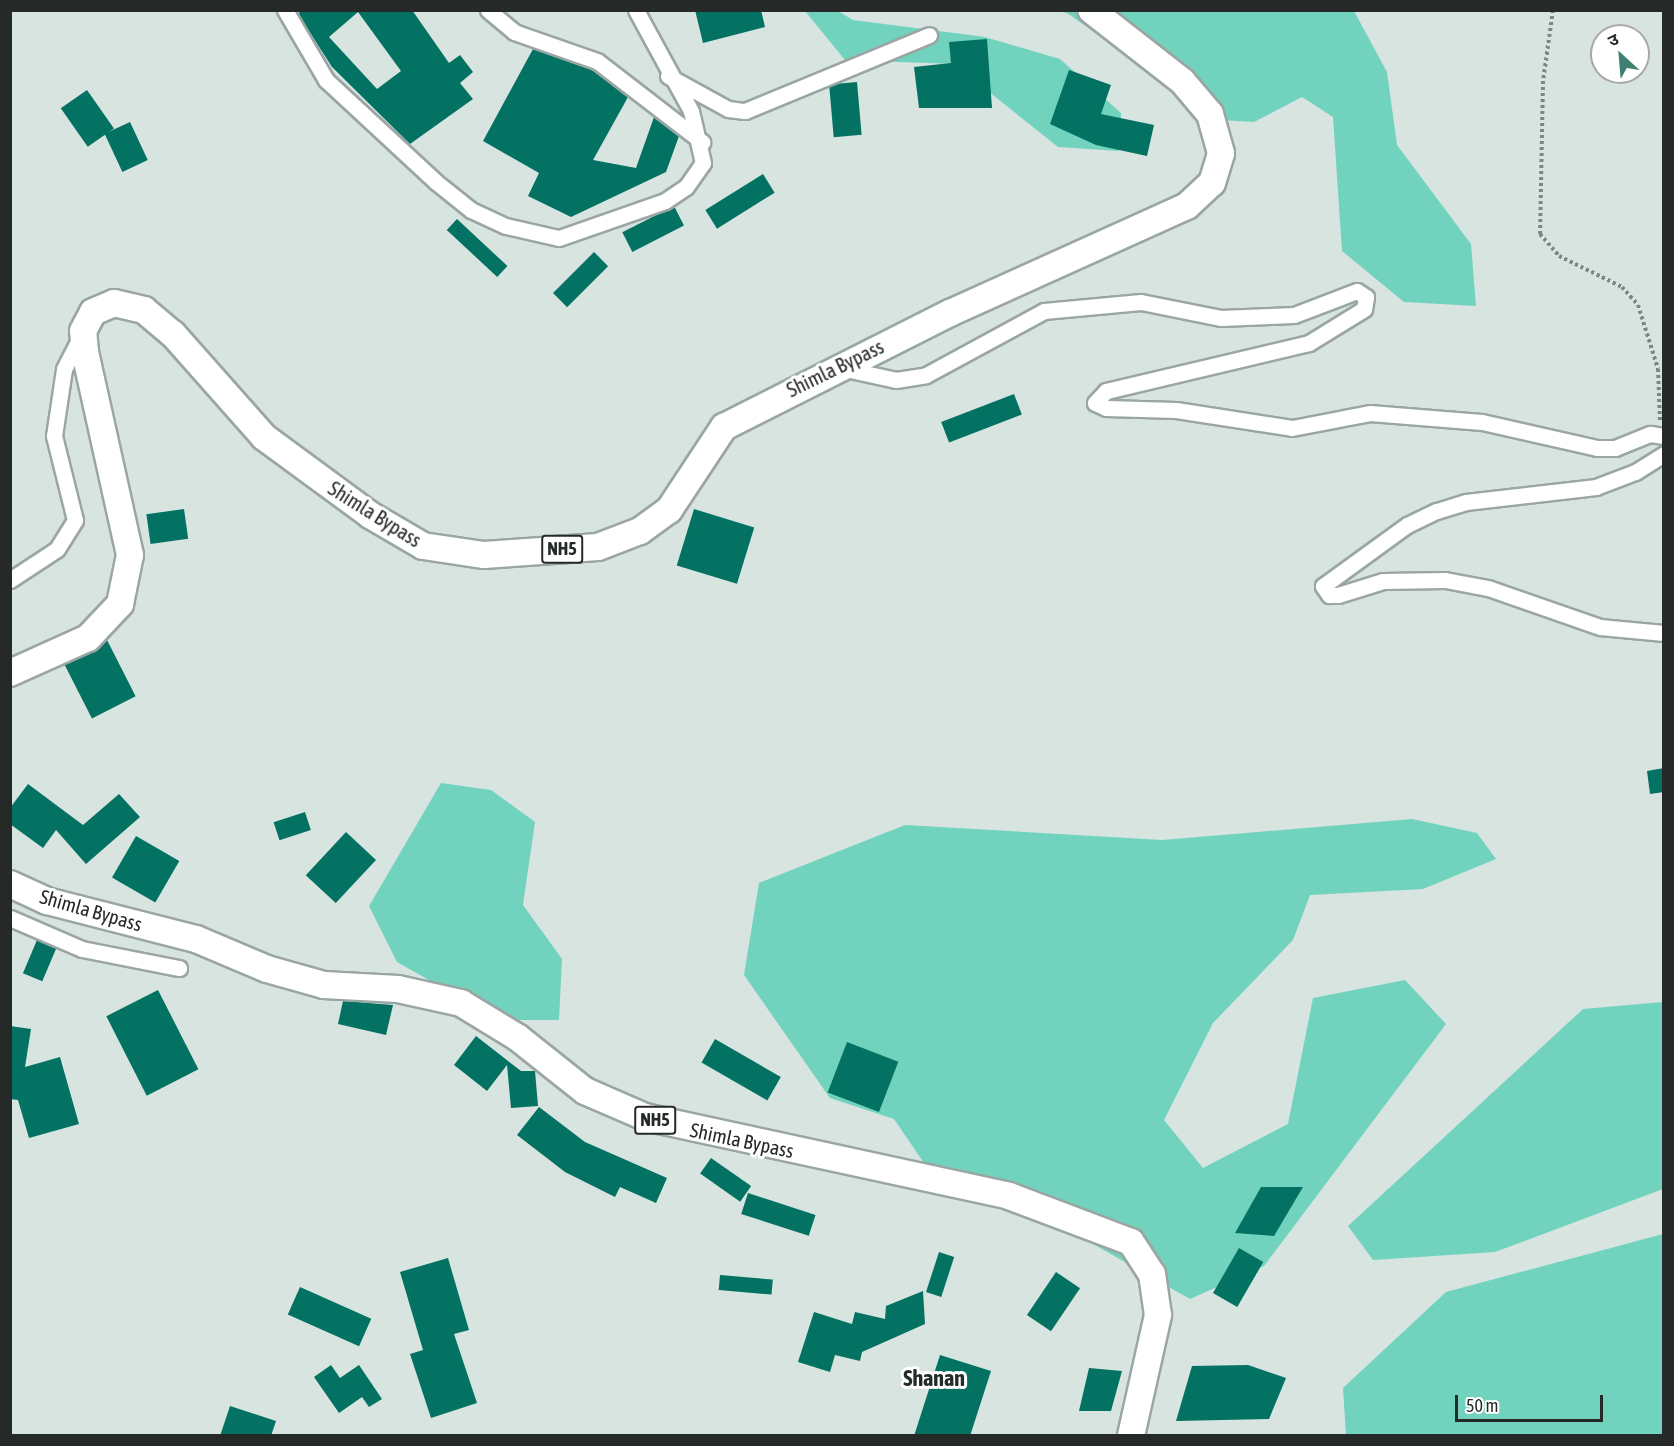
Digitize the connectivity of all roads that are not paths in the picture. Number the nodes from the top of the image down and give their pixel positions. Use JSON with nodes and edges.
{"nodes":[{"id":1,"x":285,"y":10,"type":"edge"},
{"id":2,"x":488,"y":10,"type":"edge"},
{"id":3,"x":636,"y":10,"type":"edge"},
{"id":4,"x":1091,"y":10,"type":"edge"},
{"id":5,"x":929,"y":35,"type":"dead end"},
{"id":6,"x":668,"y":76,"type":"junction"},
{"id":7,"x":702,"y":142,"type":"junction"},
{"id":8,"x":83,"y":331,"type":"junction"},
{"id":9,"x":838,"y":367,"type":"junction"},
{"id":10,"x":1661,"y":434,"type":"edge"},
{"id":11,"x":1664,"y":454,"type":"edge"},
{"id":12,"x":10,"y":580,"type":"edge"},
{"id":13,"x":1664,"y":633,"type":"edge"},
{"id":14,"x":10,"y":673,"type":"edge"},
{"id":15,"x":10,"y":884,"type":"edge"},
{"id":16,"x":10,"y":918,"type":"edge"},
{"id":17,"x":179,"y":968,"type":"dead end"},
{"id":18,"x":1131,"y":1436,"type":"edge"}],
"edges":[{"from":1,"to":7,"type":"street"},
{"from":2,"to":7,"type":"street"},
{"from":3,"to":6,"type":"street"},
{"from":4,"to":9,"type":"highway","name":"Shimla Bypass","number":"NH5"},
{"from":5,"to":6,"type":"street"},
{"from":6,"to":7,"type":"street"},
{"from":8,"to":9,"type":"highway","name":"Shimla Bypass","number":"NH5"},
{"from":8,"to":12,"type":"street"},
{"from":8,"to":14,"type":"highway"},
{"from":9,"to":10,"type":"street"},
{"from":11,"to":13,"type":"street"},
{"from":15,"to":18,"type":"highway","name":"Shimla Bypass","number":"NH5"},
{"from":16,"to":17,"type":"street"}]}
